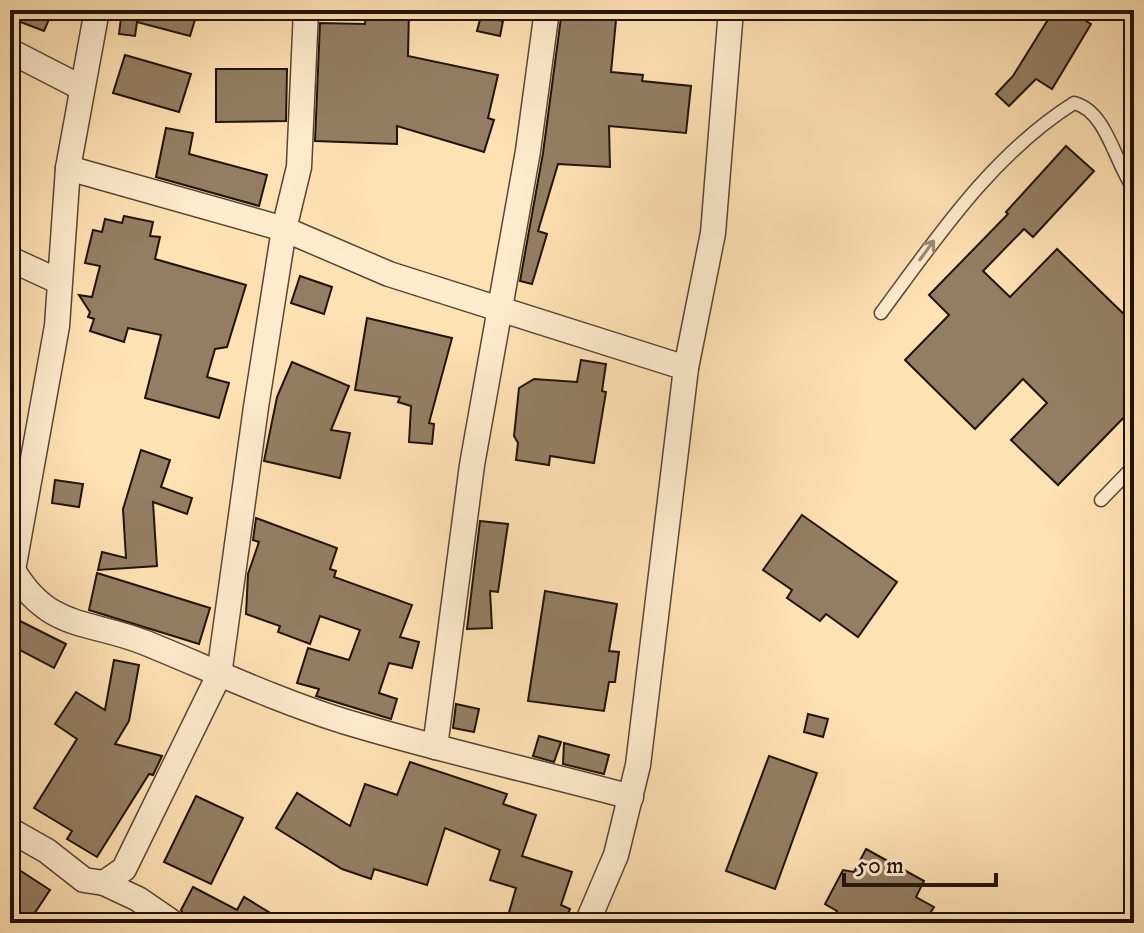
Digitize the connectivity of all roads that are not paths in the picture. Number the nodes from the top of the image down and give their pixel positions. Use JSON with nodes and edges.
{"nodes":[{"id":1,"x":97,"y":10,"type":"edge"},
{"id":2,"x":306,"y":10,"type":"edge"},
{"id":3,"x":547,"y":10,"type":"edge"},
{"id":4,"x":731,"y":10,"type":"edge"},
{"id":5,"x":10,"y":51,"type":"edge"},
{"id":6,"x":82,"y":88,"type":"junction"},
{"id":7,"x":68,"y":168,"type":"junction"},
{"id":8,"x":1134,"y":189,"type":"edge"},
{"id":9,"x":284,"y":229,"type":"junction"},
{"id":10,"x":10,"y":259,"type":"edge"},
{"id":11,"x":58,"y":281,"type":"junction"},
{"id":12,"x":498,"y":307,"type":"junction"},
{"id":13,"x":881,"y":313,"type":"dead end"},
{"id":14,"x":686,"y":368,"type":"junction"},
{"id":15,"x":1134,"y":466,"type":"edge"},
{"id":16,"x":18,"y":488,"type":"edge"},
{"id":17,"x":1101,"y":500,"type":"dead end"},
{"id":18,"x":219,"y":675,"type":"junction"},
{"id":19,"x":435,"y":747,"type":"junction"},
{"id":20,"x":631,"y":797,"type":"junction"},
{"id":21,"x":10,"y":830,"type":"edge"},
{"id":22,"x":104,"y":883,"type":"junction"},
{"id":23,"x":173,"y":923,"type":"edge"},
{"id":24,"x":587,"y":923,"type":"edge"}],
"edges":[{"from":1,"to":6,"type":"street"},
{"from":2,"to":9,"type":"street"},
{"from":3,"to":12,"type":"street"},
{"from":4,"to":14,"type":"street"},
{"from":5,"to":6,"type":"street"},
{"from":6,"to":7,"type":"street"},
{"from":7,"to":9,"type":"street"},
{"from":7,"to":11,"type":"street"},
{"from":13,"to":8,"type":"lane","one_way":true},
{"from":9,"to":12,"type":"street"},
{"from":9,"to":18,"type":"street"},
{"from":10,"to":11,"type":"street"},
{"from":11,"to":16,"type":"street"},
{"from":12,"to":14,"type":"street"},
{"from":12,"to":19,"type":"street"},
{"from":14,"to":20,"type":"street"},
{"from":15,"to":17,"type":"lane"},
{"from":16,"to":18,"type":"street"},
{"from":18,"to":19,"type":"street"},
{"from":18,"to":22,"type":"street"},
{"from":19,"to":20,"type":"street"},
{"from":20,"to":24,"type":"street"},
{"from":21,"to":22,"type":"street"},
{"from":22,"to":23,"type":"street"}]}
